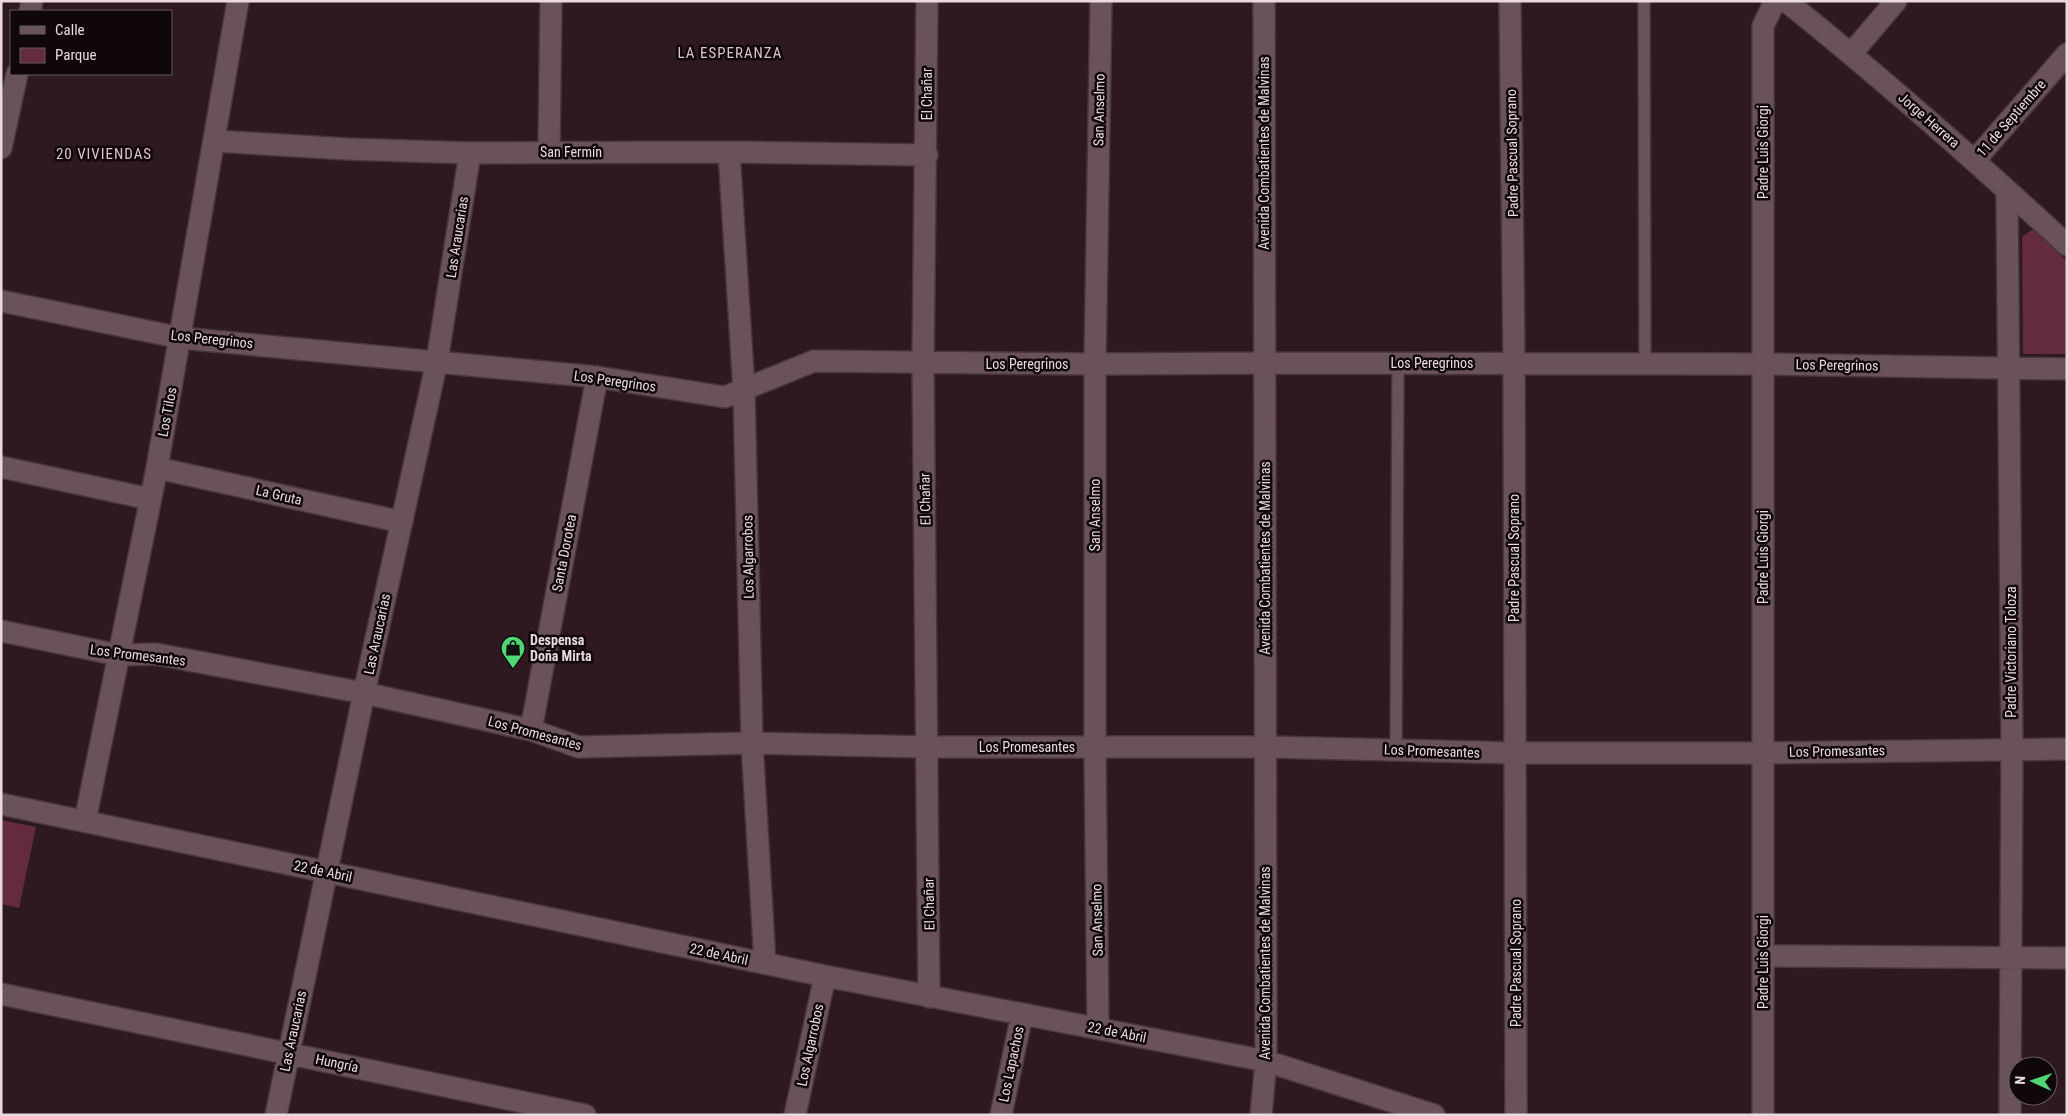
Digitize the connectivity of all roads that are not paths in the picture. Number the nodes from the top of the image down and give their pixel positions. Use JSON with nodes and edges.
{"nodes":[{"id":1,"x":238,"y":1,"type":"edge"},
{"id":2,"x":551,"y":1,"type":"edge"},
{"id":3,"x":927,"y":1,"type":"edge"},
{"id":4,"x":1101,"y":1,"type":"edge"},
{"id":5,"x":1264,"y":1,"type":"edge"},
{"id":6,"x":1510,"y":1,"type":"edge"},
{"id":7,"x":1644,"y":1,"type":"edge"},
{"id":8,"x":1775,"y":1,"type":"edge"},
{"id":9,"x":1786,"y":1,"type":"edge"},
{"id":10,"x":1896,"y":1,"type":"edge"},
{"id":11,"x":1852,"y":54,"type":"junction"},
{"id":12,"x":2067,"y":54,"type":"edge"},
{"id":13,"x":17,"y":75,"type":"edge"},
{"id":14,"x":215,"y":141,"type":"junction"},
{"id":15,"x":1,"y":148,"type":"edge"},
{"id":16,"x":550,"y":152,"type":"junction"},
{"id":17,"x":729,"y":152,"type":"junction"},
{"id":18,"x":470,"y":153,"type":"junction"},
{"id":19,"x":927,"y":155,"type":"junction"},
{"id":20,"x":1975,"y":160,"type":"junction"},
{"id":21,"x":2007,"y":190,"type":"junction"},
{"id":22,"x":2067,"y":245,"type":"edge"},
{"id":23,"x":1,"y":301,"type":"edge"},
{"id":24,"x":181,"y":338,"type":"junction"},
{"id":25,"x":437,"y":361,"type":"junction"},
{"id":26,"x":1265,"y":363,"type":"junction"},
{"id":27,"x":1398,"y":363,"type":"junction"},
{"id":28,"x":1514,"y":363,"type":"junction"},
{"id":29,"x":1645,"y":363,"type":"junction"},
{"id":30,"x":923,"y":364,"type":"junction"},
{"id":31,"x":1095,"y":364,"type":"junction"},
{"id":32,"x":1763,"y":364,"type":"junction"},
{"id":33,"x":2010,"y":369,"type":"junction"},
{"id":34,"x":2067,"y":369,"type":"edge"},
{"id":35,"x":597,"y":377,"type":"junction"},
{"id":36,"x":744,"y":390,"type":"junction"},
{"id":37,"x":1,"y":467,"type":"edge"},
{"id":38,"x":157,"y":468,"type":"junction"},
{"id":39,"x":150,"y":499,"type":"junction"},
{"id":40,"x":402,"y":522,"type":"junction"},
{"id":41,"x":1,"y":631,"type":"edge"},
{"id":42,"x":119,"y":655,"type":"junction"},
{"id":43,"x":364,"y":693,"type":"junction"},
{"id":44,"x":531,"y":730,"type":"junction"},
{"id":45,"x":752,"y":743,"type":"junction"},
{"id":46,"x":927,"y":747,"type":"junction"},
{"id":47,"x":1265,"y":747,"type":"junction"},
{"id":48,"x":1094,"y":748,"type":"junction"},
{"id":49,"x":2012,"y":748,"type":"junction"},
{"id":50,"x":1396,"y":749,"type":"junction"},
{"id":51,"x":2067,"y":749,"type":"edge"},
{"id":52,"x":1515,"y":753,"type":"junction"},
{"id":53,"x":1763,"y":753,"type":"junction"},
{"id":54,"x":1,"y":804,"type":"edge"},
{"id":55,"x":85,"y":821,"type":"junction"},
{"id":56,"x":326,"y":872,"type":"junction"},
{"id":57,"x":1763,"y":956,"type":"junction"},
{"id":58,"x":2010,"y":958,"type":"junction"},
{"id":59,"x":2067,"y":958,"type":"edge"},
{"id":60,"x":765,"y":963,"type":"junction"},
{"id":61,"x":825,"y":976,"type":"junction"},
{"id":62,"x":1,"y":994,"type":"edge"},
{"id":63,"x":930,"y":997,"type":"junction"},
{"id":64,"x":1022,"y":1014,"type":"junction"},
{"id":65,"x":1098,"y":1028,"type":"junction"},
{"id":66,"x":288,"y":1053,"type":"junction"},
{"id":67,"x":1266,"y":1061,"type":"junction"},
{"id":68,"x":276,"y":1115,"type":"edge"},
{"id":69,"x":585,"y":1115,"type":"edge"},
{"id":70,"x":795,"y":1115,"type":"edge"},
{"id":71,"x":1001,"y":1115,"type":"edge"},
{"id":72,"x":1260,"y":1115,"type":"edge"},
{"id":73,"x":1434,"y":1115,"type":"edge"},
{"id":74,"x":1516,"y":1115,"type":"edge"},
{"id":75,"x":1763,"y":1115,"type":"edge"},
{"id":76,"x":2010,"y":1115,"type":"edge"}],
"edges":[{"from":1,"to":14,"type":"street","name":"Los Tilos"},
{"from":2,"to":16,"type":"street"},
{"from":3,"to":19,"type":"street","name":"El Chañar"},
{"from":4,"to":31,"type":"street","name":"San Anselmo"},
{"from":5,"to":26,"type":"street","name":"Avenida Combatientes de Malvinas"},
{"from":6,"to":28,"type":"street","name":"Padre Pascual Soprano"},
{"from":7,"to":29,"type":"lane"},
{"from":8,"to":32,"type":"street","name":"Padre Luis Giorgi"},
{"from":9,"to":11,"type":"street","name":"Jorge Herrera"},
{"from":10,"to":11,"type":"street"},
{"from":11,"to":20,"type":"street","name":"Jorge Herrera"},
{"from":12,"to":20,"type":"street","name":"11 de Septiembre"},
{"from":13,"to":15,"type":"street"},
{"from":14,"to":18,"type":"street","name":"San Fermín"},
{"from":14,"to":24,"type":"street","name":"Los Tilos"},
{"from":16,"to":17,"type":"street","name":"San Fermín"},
{"from":16,"to":18,"type":"street","name":"San Fermín"},
{"from":17,"to":19,"type":"street","name":"San Fermín"},
{"from":17,"to":36,"type":"street","name":"Los Algarrobos"},
{"from":18,"to":25,"type":"street","name":"Las Araucarias"},
{"from":19,"to":30,"type":"street","name":"El Chañar"},
{"from":20,"to":21,"type":"street","name":"Jorge Herrera"},
{"from":21,"to":22,"type":"street","name":"Jorge Herrera"},
{"from":21,"to":33,"type":"street","name":"Padre Victoriano Toloza"},
{"from":23,"to":24,"type":"street","name":"Los Peregrinos"},
{"from":24,"to":25,"type":"street","name":"Los Peregrinos"},
{"from":24,"to":38,"type":"street","name":"Los Tilos"},
{"from":25,"to":35,"type":"street","name":"Los Peregrinos"},
{"from":25,"to":40,"type":"street","name":"Las Araucarias"},
{"from":26,"to":27,"type":"street","name":"Los Peregrinos"},
{"from":26,"to":31,"type":"street","name":"Los Peregrinos"},
{"from":26,"to":47,"type":"street","name":"Avenida Combatientes de Malvinas"},
{"from":27,"to":28,"type":"street","name":"Los Peregrinos"},
{"from":27,"to":50,"type":"lane"},
{"from":28,"to":29,"type":"street","name":"Los Peregrinos"},
{"from":28,"to":52,"type":"street","name":"Padre Pascual Soprano"},
{"from":29,"to":32,"type":"street","name":"Los Peregrinos"},
{"from":30,"to":31,"type":"street","name":"Los Peregrinos"},
{"from":30,"to":36,"type":"street","name":"Los Peregrinos"},
{"from":30,"to":46,"type":"street","name":"El Chañar"},
{"from":31,"to":48,"type":"street","name":"San Anselmo"},
{"from":32,"to":33,"type":"street","name":"Los Peregrinos"},
{"from":32,"to":53,"type":"street","name":"Padre Luis Giorgi"},
{"from":33,"to":34,"type":"street","name":"Los Peregrinos"},
{"from":33,"to":49,"type":"street","name":"Padre Victoriano Toloza"},
{"from":35,"to":36,"type":"street","name":"Los Peregrinos"},
{"from":35,"to":44,"type":"street","name":"Santa Dorotea"},
{"from":36,"to":45,"type":"street","name":"Los Algarrobos"},
{"from":37,"to":39,"type":"street"},
{"from":38,"to":39,"type":"street","name":"Los Tilos"},
{"from":38,"to":40,"type":"street","name":"La Gruta"},
{"from":39,"to":42,"type":"street","name":"Los Tilos"},
{"from":40,"to":43,"type":"street","name":"Las Araucarias"},
{"from":41,"to":42,"type":"street","name":"Los Promesantes"},
{"from":42,"to":43,"type":"street","name":"Los Promesantes"},
{"from":42,"to":55,"type":"street","name":"Los Tilos"},
{"from":43,"to":44,"type":"street","name":"Los Promesantes"},
{"from":43,"to":56,"type":"street","name":"Las Araucarias"},
{"from":44,"to":45,"type":"street","name":"Los Promesantes"},
{"from":45,"to":46,"type":"street","name":"Los Promesantes"},
{"from":45,"to":60,"type":"street","name":"Los Algarrobos"},
{"from":46,"to":48,"type":"street","name":"Los Promesantes"},
{"from":46,"to":63,"type":"street","name":"El Chañar"},
{"from":47,"to":48,"type":"street","name":"Los Promesantes"},
{"from":47,"to":50,"type":"street","name":"Los Promesantes"},
{"from":47,"to":67,"type":"street","name":"Avenida Combatientes de Malvinas"},
{"from":48,"to":65,"type":"street","name":"San Anselmo"},
{"from":49,"to":51,"type":"street","name":"Los Promesantes"},
{"from":49,"to":53,"type":"street","name":"Los Promesantes"},
{"from":49,"to":58,"type":"street","name":"Padre Victoriano Toloza"},
{"from":50,"to":52,"type":"street","name":"Los Promesantes"},
{"from":52,"to":53,"type":"street","name":"Los Promesantes"},
{"from":52,"to":74,"type":"street","name":"Padre Pascual Soprano"},
{"from":53,"to":57,"type":"street","name":"Padre Luis Giorgi"},
{"from":54,"to":55,"type":"street","name":"22 de Abril"},
{"from":55,"to":56,"type":"street","name":"22 de Abril"},
{"from":56,"to":60,"type":"street","name":"22 de Abril"},
{"from":56,"to":66,"type":"street","name":"Las Araucarias"},
{"from":57,"to":58,"type":"street"},
{"from":57,"to":75,"type":"street","name":"Padre Luis Giorgi"},
{"from":58,"to":59,"type":"street"},
{"from":58,"to":76,"type":"street","name":"Padre Victoriano Toloza"},
{"from":60,"to":61,"type":"street","name":"22 de Abril"},
{"from":61,"to":63,"type":"street","name":"22 de Abril"},
{"from":61,"to":70,"type":"street","name":"Los Algarrobos"},
{"from":62,"to":66,"type":"street","name":"Hungría"},
{"from":63,"to":64,"type":"street","name":"22 de Abril"},
{"from":64,"to":65,"type":"street","name":"22 de Abril"},
{"from":64,"to":71,"type":"street","name":"Los Lapachos"},
{"from":65,"to":67,"type":"street","name":"22 de Abril"},
{"from":66,"to":68,"type":"street","name":"Las Araucarias"},
{"from":66,"to":69,"type":"street","name":"Hungría"},
{"from":67,"to":72,"type":"street","name":"Avenida Combatientes de Malvinas"},
{"from":67,"to":73,"type":"street","name":"22 de Abril"}]}
